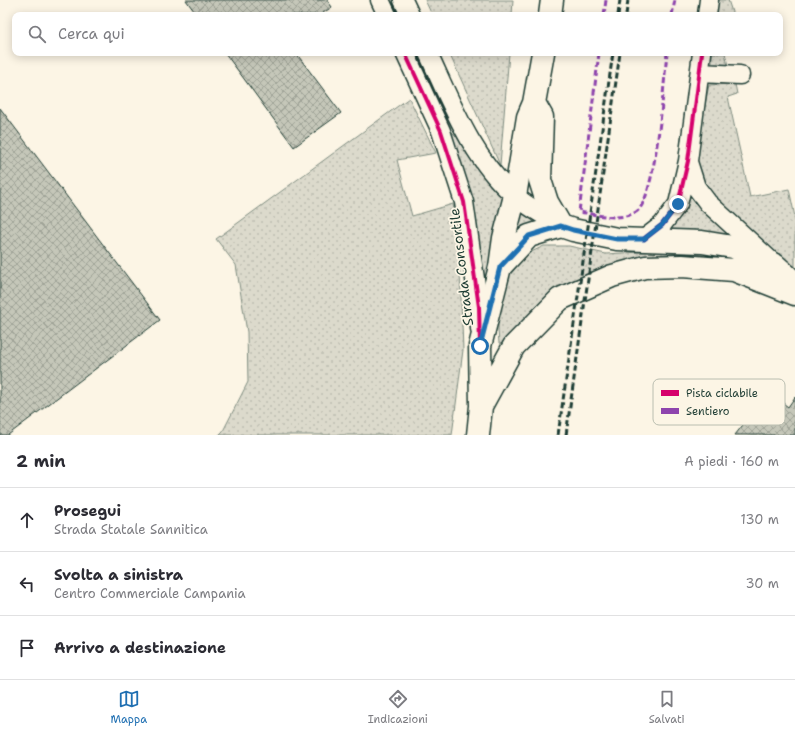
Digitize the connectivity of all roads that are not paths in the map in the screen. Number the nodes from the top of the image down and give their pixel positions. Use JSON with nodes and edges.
{"nodes":[{"id":1,"x":380,"y":0,"type":"edge"},
{"id":2,"x":403,"y":0,"type":"edge"},
{"id":3,"x":552,"y":0,"type":"edge"},
{"id":4,"x":709,"y":0,"type":"edge"},
{"id":5,"x":386,"y":12,"type":"edge"},
{"id":6,"x":409,"y":12,"type":"edge"},
{"id":7,"x":550,"y":12,"type":"edge"},
{"id":8,"x":707,"y":12,"type":"edge"},
{"id":9,"x":406,"y":56,"type":"edge"},
{"id":10,"x":429,"y":56,"type":"edge"},
{"id":11,"x":542,"y":56,"type":"edge"},
{"id":12,"x":702,"y":56,"type":"edge"},
{"id":13,"x":700,"y":73,"type":"junction"},
{"id":14,"x":740,"y":75,"type":"dead end"},
{"id":15,"x":534,"y":103,"type":"junction"},
{"id":16,"x":688,"y":161,"type":"junction"},
{"id":17,"x":515,"y":196,"type":"junction"},
{"id":18,"x":561,"y":226,"type":"junction"},
{"id":19,"x":644,"y":239,"type":"junction"},
{"id":20,"x":775,"y":264,"type":"junction"},
{"id":21,"x":500,"y":267,"type":"junction"},
{"id":22,"x":795,"y":283,"type":"edge"},
{"id":23,"x":795,"y":294,"type":"edge"},
{"id":24,"x":480,"y":346,"type":"junction"},
{"id":25,"x":481,"y":406,"type":"junction"},
{"id":26,"x":478,"y":435,"type":"edge"}],
"edges":[{"from":1,"to":5,"type":"street"},
{"from":2,"to":6,"type":"street"},
{"from":3,"to":7,"type":"main road"},
{"from":4,"to":8,"type":"street"},
{"from":9,"to":24,"type":"street","name":"Strada Consortile"},
{"from":10,"to":17,"type":"street"},
{"from":11,"to":15,"type":"main road"},
{"from":12,"to":13,"type":"street"},
{"from":13,"to":14,"type":"street"},
{"from":13,"to":16,"type":"street"},
{"from":15,"to":17,"type":"main road"},
{"from":15,"to":18,"type":"main road"},
{"from":16,"to":19,"type":"street"},
{"from":16,"to":20,"type":"street"},
{"from":17,"to":18,"type":"street"},
{"from":17,"to":21,"type":"main road"},
{"from":18,"to":19,"type":"main road"},
{"from":18,"to":21,"type":"main road"},
{"from":19,"to":20,"type":"main road"},
{"from":20,"to":22,"type":"main road"},
{"from":21,"to":24,"type":"main road"},
{"from":23,"to":25,"type":"main road"},
{"from":24,"to":25,"type":"main road"},
{"from":25,"to":26,"type":"main road"}]}
